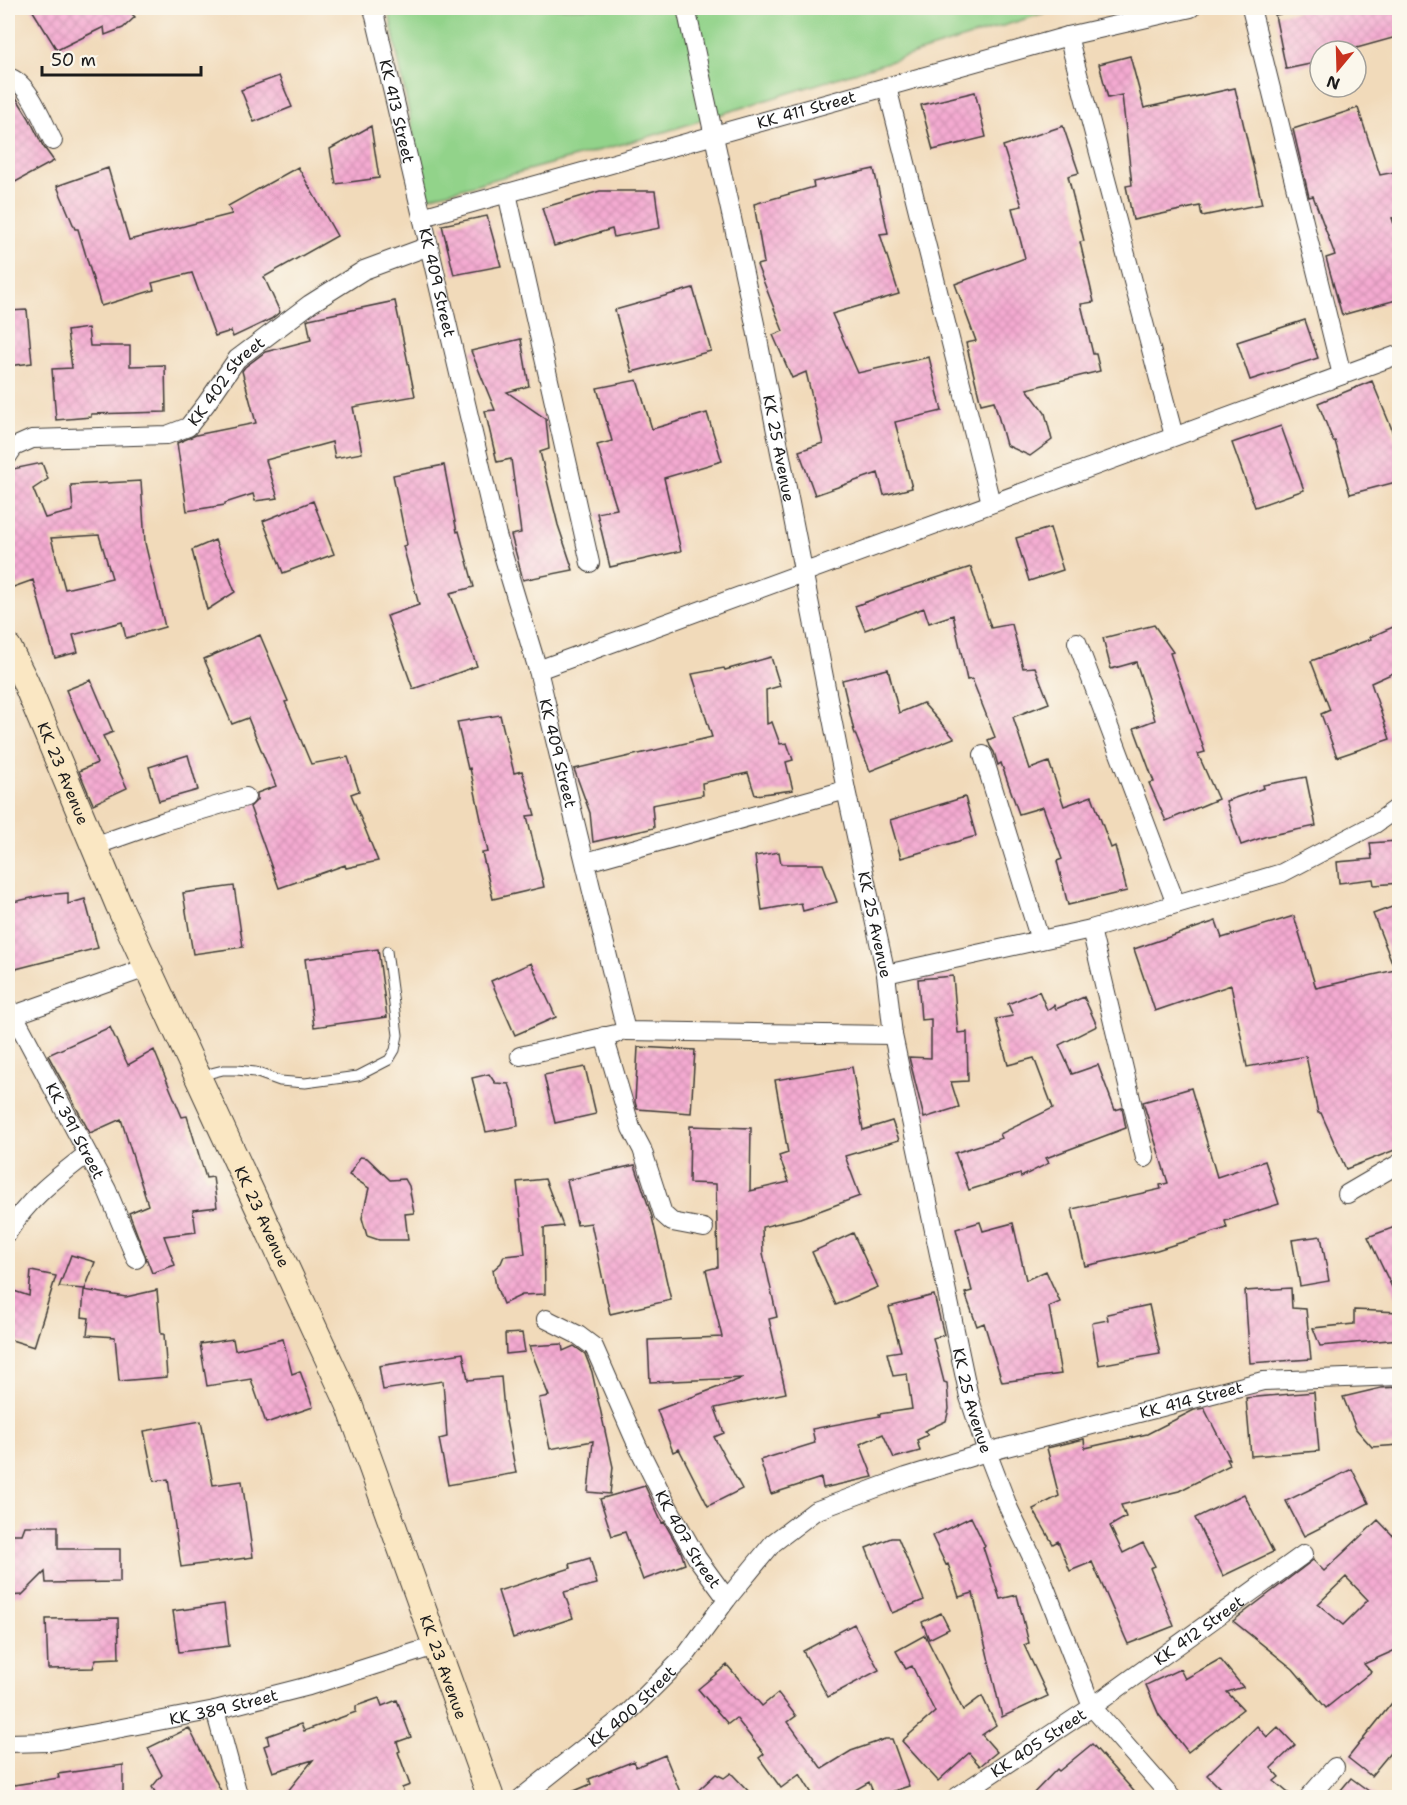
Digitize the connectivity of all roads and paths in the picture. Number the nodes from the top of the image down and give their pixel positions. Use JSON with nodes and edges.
{"nodes":[{"id":1,"x":373,"y":8,"type":"edge"},
{"id":2,"x":686,"y":8,"type":"edge"},
{"id":3,"x":1191,"y":8,"type":"edge"},
{"id":4,"x":1251,"y":8,"type":"edge"},
{"id":5,"x":1068,"y":36,"type":"junction"},
{"id":6,"x":8,"y":77,"type":"edge"},
{"id":7,"x":887,"y":87,"type":"junction"},
{"id":8,"x":716,"y":135,"type":"junction"},
{"id":9,"x":53,"y":141,"type":"dead end"},
{"id":10,"x":507,"y":193,"type":"junction"},
{"id":11,"x":422,"y":217,"type":"junction"},
{"id":12,"x":429,"y":246,"type":"junction"},
{"id":13,"x":1398,"y":358,"type":"edge"},
{"id":14,"x":1342,"y":375,"type":"junction"},
{"id":15,"x":1174,"y":436,"type":"junction"},
{"id":16,"x":8,"y":456,"type":"edge"},
{"id":17,"x":991,"y":503,"type":"junction"},
{"id":18,"x":590,"y":563,"type":"dead end"},
{"id":19,"x":804,"y":571,"type":"junction"},
{"id":20,"x":1077,"y":642,"type":"dead end"},
{"id":21,"x":8,"y":647,"type":"edge"},
{"id":22,"x":538,"y":670,"type":"junction"},
{"id":23,"x":983,"y":755,"type":"dead end"},
{"id":24,"x":846,"y":790,"type":"junction"},
{"id":25,"x":246,"y":797,"type":"dead end"},
{"id":26,"x":1400,"y":806,"type":"edge"},
{"id":27,"x":94,"y":846,"type":"junction"},
{"id":28,"x":585,"y":862,"type":"junction"},
{"id":29,"x":1176,"y":904,"type":"junction"},
{"id":30,"x":1091,"y":929,"type":"junction"},
{"id":31,"x":1040,"y":940,"type":"junction"},
{"id":32,"x":387,"y":951,"type":"dead end"},
{"id":33,"x":149,"y":967,"type":"junction"},
{"id":34,"x":886,"y":974,"type":"junction"},
{"id":35,"x":11,"y":1011,"type":"edge"},
{"id":36,"x":626,"y":1031,"type":"junction"},
{"id":37,"x":893,"y":1035,"type":"junction"},
{"id":38,"x":604,"y":1036,"type":"junction"},
{"id":39,"x":519,"y":1056,"type":"dead end"},
{"id":40,"x":196,"y":1076,"type":"junction"},
{"id":41,"x":87,"y":1154,"type":"junction"},
{"id":42,"x":1145,"y":1158,"type":"dead end"},
{"id":43,"x":1400,"y":1163,"type":"edge"},
{"id":44,"x":1347,"y":1194,"type":"dead end"},
{"id":45,"x":704,"y":1228,"type":"dead end"},
{"id":46,"x":8,"y":1232,"type":"edge"},
{"id":47,"x":136,"y":1259,"type":"dead end"},
{"id":48,"x":546,"y":1319,"type":"dead end"},
{"id":49,"x":1400,"y":1376,"type":"edge"},
{"id":50,"x":987,"y":1452,"type":"junction"},
{"id":51,"x":1304,"y":1554,"type":"dead end"},
{"id":52,"x":727,"y":1599,"type":"junction"},
{"id":53,"x":435,"y":1646,"type":"junction"},
{"id":54,"x":1092,"y":1707,"type":"junction"},
{"id":55,"x":214,"y":1710,"type":"junction"},
{"id":56,"x":8,"y":1743,"type":"edge"},
{"id":57,"x":1335,"y":1767,"type":"dead end"},
{"id":58,"x":239,"y":1797,"type":"edge"},
{"id":59,"x":491,"y":1797,"type":"edge"},
{"id":60,"x":521,"y":1797,"type":"edge"},
{"id":61,"x":955,"y":1797,"type":"edge"},
{"id":62,"x":1172,"y":1797,"type":"edge"},
{"id":63,"x":1308,"y":1797,"type":"edge"}],
"edges":[{"from":1,"to":11,"type":"street","name":"KK 413 Street"},
{"from":2,"to":8,"type":"street","name":"KK 25 Avenue"},
{"from":3,"to":5,"type":"street","name":"KK 411 Street"},
{"from":4,"to":14,"type":"street"},
{"from":5,"to":7,"type":"street","name":"KK 411 Street"},
{"from":5,"to":15,"type":"street"},
{"from":6,"to":9,"type":"street"},
{"from":7,"to":8,"type":"street","name":"KK 411 Street"},
{"from":7,"to":17,"type":"street"},
{"from":8,"to":10,"type":"street","name":"KK 411 Street"},
{"from":8,"to":19,"type":"street","name":"KK 25 Avenue"},
{"from":10,"to":11,"type":"street","name":"KK 411 Street"},
{"from":10,"to":18,"type":"street"},
{"from":11,"to":12,"type":"street","name":"KK 409 Street"},
{"from":12,"to":16,"type":"street","name":"KK 402 Street"},
{"from":12,"to":22,"type":"street","name":"KK 409 Street"},
{"from":13,"to":14,"type":"street"},
{"from":14,"to":15,"type":"street"},
{"from":15,"to":17,"type":"street"},
{"from":17,"to":19,"type":"street"},
{"from":19,"to":22,"type":"street"},
{"from":19,"to":24,"type":"street","name":"KK 25 Avenue"},
{"from":20,"to":29,"type":"street"},
{"from":21,"to":27,"type":"main road","name":"KK 23 Avenue"},
{"from":22,"to":28,"type":"street","name":"KK 409 Street"},
{"from":23,"to":31,"type":"street"},
{"from":24,"to":28,"type":"street"},
{"from":24,"to":34,"type":"street","name":"KK 25 Avenue"},
{"from":25,"to":27,"type":"street"},
{"from":26,"to":29,"type":"street"},
{"from":27,"to":33,"type":"main road","name":"KK 23 Avenue"},
{"from":28,"to":36,"type":"street","name":"KK 409 Street"},
{"from":29,"to":30,"type":"street"},
{"from":30,"to":31,"type":"street"},
{"from":30,"to":42,"type":"street"},
{"from":31,"to":34,"type":"street"},
{"from":32,"to":40,"type":"lane"},
{"from":33,"to":35,"type":"street"},
{"from":33,"to":40,"type":"main road","name":"KK 23 Avenue"},
{"from":34,"to":37,"type":"street","name":"KK 25 Avenue"},
{"from":35,"to":41,"type":"street","name":"KK 391 Street"},
{"from":36,"to":37,"type":"street"},
{"from":36,"to":38,"type":"street"},
{"from":37,"to":50,"type":"street","name":"KK 25 Avenue"},
{"from":38,"to":39,"type":"street"},
{"from":38,"to":45,"type":"street"},
{"from":40,"to":53,"type":"main road","name":"KK 23 Avenue"},
{"from":41,"to":46,"type":"street"},
{"from":41,"to":47,"type":"street","name":"KK 391 Street"},
{"from":43,"to":44,"type":"street"},
{"from":48,"to":52,"type":"street","name":"KK 407 Street"},
{"from":49,"to":50,"type":"street","name":"KK 414 Street"},
{"from":50,"to":52,"type":"street","name":"KK 407 Street"},
{"from":50,"to":54,"type":"street","name":"KK 25 Avenue"},
{"from":51,"to":54,"type":"street","name":"KK 412 Street"},
{"from":52,"to":60,"type":"street","name":"KK 400 Street"},
{"from":53,"to":55,"type":"street","name":"KK 389 Street"},
{"from":53,"to":59,"type":"main road","name":"KK 23 Avenue"},
{"from":54,"to":61,"type":"street","name":"KK 405 Street"},
{"from":54,"to":62,"type":"street","name":"KK 25 Avenue"},
{"from":55,"to":56,"type":"street","name":"KK 389 Street"},
{"from":55,"to":58,"type":"street"},
{"from":57,"to":63,"type":"street"}]}
